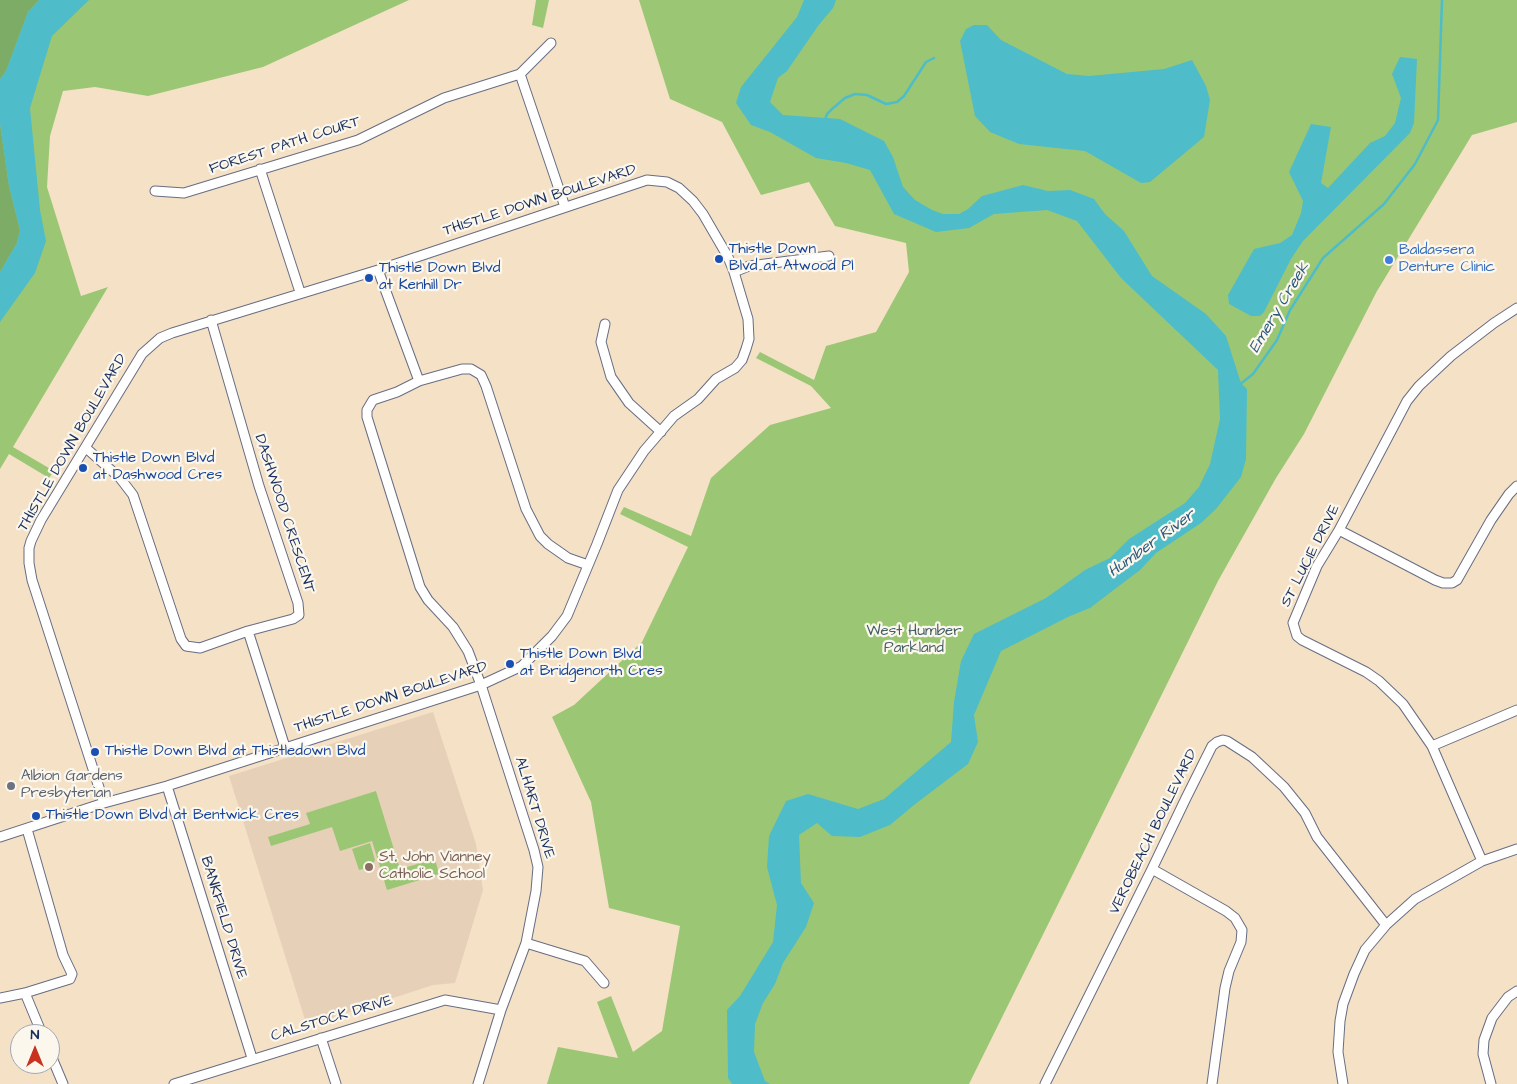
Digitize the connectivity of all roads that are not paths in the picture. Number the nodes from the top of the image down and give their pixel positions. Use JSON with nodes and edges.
{"nodes":[{"id":1,"x":551,"y":43,"type":"dead end"},
{"id":2,"x":520,"y":74,"type":"junction"},
{"id":3,"x":260,"y":169,"type":"junction"},
{"id":4,"x":155,"y":191,"type":"dead end"},
{"id":5,"x":566,"y":207,"type":"junction"},
{"id":6,"x":829,"y":256,"type":"dead end"},
{"id":7,"x":378,"y":270,"type":"junction"},
{"id":8,"x":734,"y":272,"type":"junction"},
{"id":9,"x":300,"y":292,"type":"junction"},
{"id":10,"x":1517,"y":308,"type":"edge"},
{"id":11,"x":211,"y":320,"type":"junction"},
{"id":12,"x":605,"y":324,"type":"dead end"},
{"id":13,"x":419,"y":381,"type":"junction"},
{"id":14,"x":661,"y":432,"type":"junction"},
{"id":15,"x":86,"y":448,"type":"junction"},
{"id":16,"x":1517,"y":486,"type":"edge"},
{"id":17,"x":1339,"y":530,"type":"junction"},
{"id":18,"x":588,"y":565,"type":"junction"},
{"id":19,"x":248,"y":631,"type":"junction"},
{"id":20,"x":481,"y":685,"type":"junction"},
{"id":21,"x":1517,"y":710,"type":"edge"},
{"id":22,"x":1432,"y":746,"type":"junction"},
{"id":23,"x":285,"y":747,"type":"junction"},
{"id":24,"x":167,"y":786,"type":"junction"},
{"id":25,"x":104,"y":803,"type":"junction"},
{"id":26,"x":27,"y":829,"type":"junction"},
{"id":27,"x":0,"y":837,"type":"edge"},
{"id":28,"x":1517,"y":849,"type":"edge"},
{"id":29,"x":1482,"y":861,"type":"junction"},
{"id":30,"x":1152,"y":869,"type":"junction"},
{"id":31,"x":1386,"y":925,"type":"junction"},
{"id":32,"x":526,"y":943,"type":"junction"},
{"id":33,"x":604,"y":983,"type":"dead end"},
{"id":34,"x":1517,"y":991,"type":"edge"},
{"id":35,"x":25,"y":993,"type":"junction"},
{"id":36,"x":0,"y":998,"type":"edge"},
{"id":37,"x":501,"y":1010,"type":"junction"},
{"id":38,"x":38,"y":1024,"type":"edge"},
{"id":39,"x":321,"y":1038,"type":"junction"},
{"id":40,"x":252,"y":1058,"type":"junction"},
{"id":41,"x":192,"y":1081,"type":"edge"},
{"id":42,"x":174,"y":1084,"type":"edge"},
{"id":43,"x":336,"y":1084,"type":"edge"},
{"id":44,"x":478,"y":1084,"type":"edge"},
{"id":45,"x":1045,"y":1084,"type":"edge"},
{"id":46,"x":1212,"y":1084,"type":"edge"},
{"id":47,"x":1343,"y":1084,"type":"edge"},
{"id":48,"x":1491,"y":1084,"type":"edge"}],
"edges":[{"from":1,"to":2,"type":"street","name":"FOREST PATH COURT"},
{"from":2,"to":3,"type":"street","name":"FOREST PATH COURT"},
{"from":2,"to":5,"type":"street"},
{"from":3,"to":4,"type":"street","name":"FOREST PATH COURT"},
{"from":3,"to":9,"type":"street"},
{"from":5,"to":7,"type":"street","name":"THISTLE DOWN BOULEVARD"},
{"from":5,"to":8,"type":"street","name":"THISTLE DOWN BOULEVARD"},
{"from":6,"to":8,"type":"street"},
{"from":7,"to":9,"type":"street","name":"THISTLE DOWN BOULEVARD"},
{"from":7,"to":13,"type":"street"},
{"from":8,"to":14,"type":"street","name":"THISTLE DOWN BOULEVARD"},
{"from":9,"to":11,"type":"street","name":"THISTLE DOWN BOULEVARD"},
{"from":10,"to":17,"type":"street","name":"ST LUCIE DRIVE"},
{"from":11,"to":15,"type":"street","name":"THISTLE DOWN BOULEVARD"},
{"from":11,"to":19,"type":"street","name":"DASHWOOD CRESCENT"},
{"from":12,"to":14,"type":"street"},
{"from":13,"to":18,"type":"street","name":"ALHART DRIVE"},
{"from":13,"to":20,"type":"street","name":"ALHART DRIVE"},
{"from":14,"to":18,"type":"street","name":"THISTLE DOWN BOULEVARD"},
{"from":15,"to":19,"type":"street","name":"DASHWOOD CRESCENT"},
{"from":15,"to":25,"type":"street","name":"THISTLE DOWN BOULEVARD"},
{"from":16,"to":17,"type":"street"},
{"from":17,"to":22,"type":"street","name":"ST LUCIE DRIVE"},
{"from":18,"to":20,"type":"street","name":"THISTLE DOWN BOULEVARD"},
{"from":19,"to":23,"type":"street"},
{"from":20,"to":23,"type":"street","name":"THISTLE DOWN BOULEVARD"},
{"from":20,"to":32,"type":"street","name":"ALHART DRIVE"},
{"from":21,"to":22,"type":"street"},
{"from":22,"to":29,"type":"street","name":"ST LUCIE DRIVE"},
{"from":23,"to":24,"type":"street","name":"THISTLE DOWN BOULEVARD"},
{"from":24,"to":25,"type":"street","name":"THISTLE DOWN BOULEVARD"},
{"from":24,"to":40,"type":"street","name":"BANKFIELD DRIVE"},
{"from":25,"to":26,"type":"street","name":"THISTLE DOWN BOULEVARD"},
{"from":26,"to":27,"type":"street","name":"THISTLE DOWN BOULEVARD"},
{"from":26,"to":35,"type":"street"},
{"from":28,"to":29,"type":"street"},
{"from":29,"to":31,"type":"street"},
{"from":30,"to":31,"type":"street","name":"VEROBEACH BOULEVARD"},
{"from":30,"to":45,"type":"street","name":"VEROBEACH BOULEVARD"},
{"from":30,"to":46,"type":"street"},
{"from":31,"to":47,"type":"street"},
{"from":32,"to":33,"type":"street"},
{"from":32,"to":37,"type":"street","name":"ALHART DRIVE"},
{"from":34,"to":48,"type":"street"},
{"from":35,"to":36,"type":"street"},
{"from":35,"to":38,"type":"street"},
{"from":37,"to":39,"type":"street","name":"CALSTOCK DRIVE"},
{"from":37,"to":44,"type":"street","name":"ALHART DRIVE"},
{"from":39,"to":40,"type":"street","name":"CALSTOCK DRIVE"},
{"from":39,"to":43,"type":"street"},
{"from":40,"to":41,"type":"street","name":"CALSTOCK DRIVE"},
{"from":41,"to":42,"type":"street","name":"CALSTOCK DRIVE"}]}
